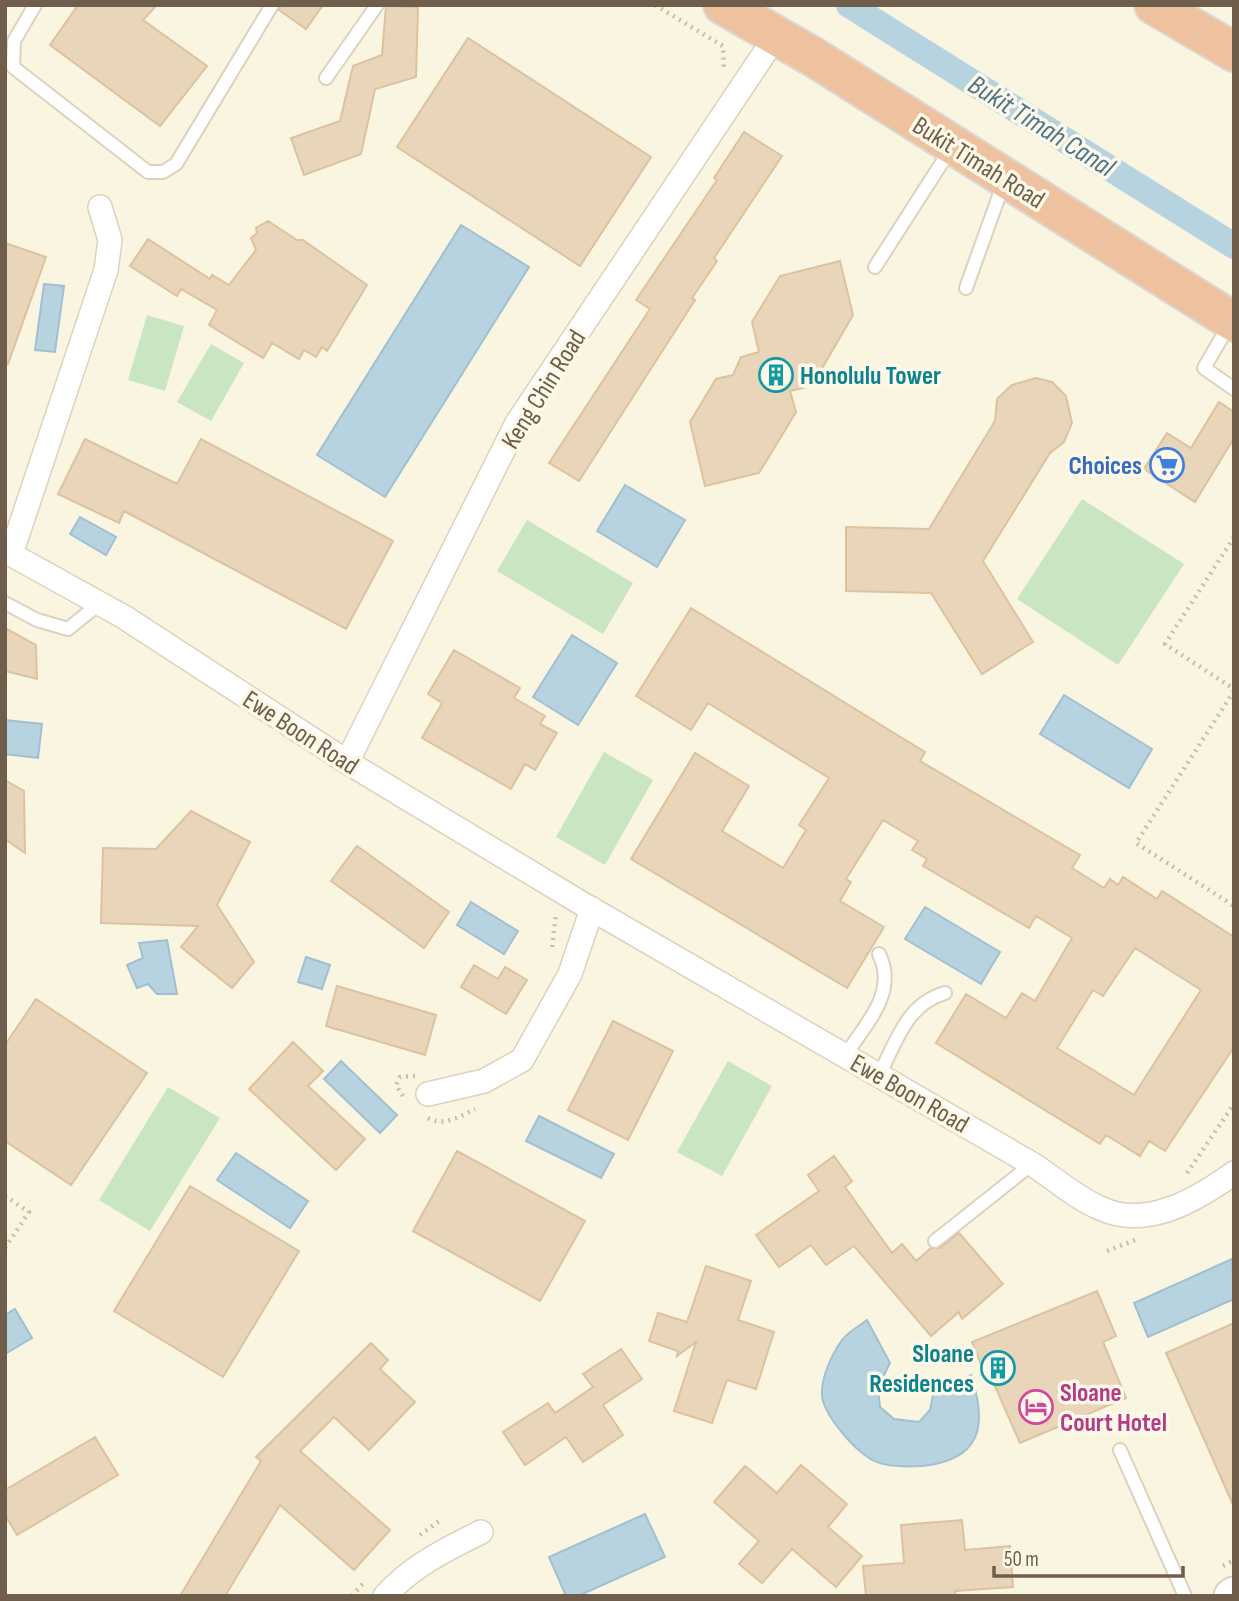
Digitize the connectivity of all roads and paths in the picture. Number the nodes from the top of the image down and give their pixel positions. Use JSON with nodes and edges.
{"nodes":[{"id":1,"x":35,"y":5,"type":"edge"},
{"id":2,"x":272,"y":5,"type":"edge"},
{"id":3,"x":377,"y":5,"type":"edge"},
{"id":4,"x":723,"y":5,"type":"edge"},
{"id":5,"x":1154,"y":5,"type":"edge"},
{"id":6,"x":776,"y":36,"type":"junction"},
{"id":7,"x":1234,"y":52,"type":"edge"},
{"id":8,"x":326,"y":78,"type":"dead end"},
{"id":9,"x":953,"y":145,"type":"junction"},
{"id":10,"x":1006,"y":178,"type":"junction"},
{"id":11,"x":100,"y":207,"type":"dead end"},
{"id":12,"x":875,"y":267,"type":"dead end"},
{"id":13,"x":966,"y":288,"type":"dead end"},
{"id":14,"x":1233,"y":321,"type":"edge"},
{"id":15,"x":1234,"y":390,"type":"edge"},
{"id":16,"x":1234,"y":537,"type":"edge"},
{"id":17,"x":8,"y":552,"type":"edge"},
{"id":18,"x":5,"y":603,"type":"edge"},
{"id":19,"x":100,"y":603,"type":"junction"},
{"id":20,"x":1234,"y":690,"type":"edge"},
{"id":21,"x":347,"y":762,"type":"junction"},
{"id":22,"x":1234,"y":906,"type":"edge"},
{"id":23,"x":592,"y":909,"type":"junction"},
{"id":24,"x":879,"y":954,"type":"dead end"},
{"id":25,"x":945,"y":993,"type":"dead end"},
{"id":26,"x":845,"y":1056,"type":"junction"},
{"id":27,"x":879,"y":1075,"type":"junction"},
{"id":28,"x":428,"y":1094,"type":"dead end"},
{"id":29,"x":1234,"y":1104,"type":"edge"},
{"id":30,"x":1032,"y":1164,"type":"junction"},
{"id":31,"x":1234,"y":1173,"type":"edge"},
{"id":32,"x":1181,"y":1183,"type":"dead end"},
{"id":33,"x":5,"y":1196,"type":"edge"},
{"id":34,"x":935,"y":1241,"type":"dead end"},
{"id":35,"x":5,"y":1248,"type":"edge"},
{"id":36,"x":1120,"y":1450,"type":"dead end"},
{"id":37,"x":481,"y":1532,"type":"dead end"},
{"id":38,"x":1234,"y":1560,"type":"edge"},
{"id":39,"x":1184,"y":1594,"type":"edge"},
{"id":40,"x":385,"y":1596,"type":"edge"}],
"edges":[{"from":1,"to":2,"type":"lane"},
{"from":3,"to":8,"type":"lane"},
{"from":4,"to":6,"type":"highway","name":"Bukit Timah Road"},
{"from":5,"to":7,"type":"highway"},
{"from":6,"to":9,"type":"highway","name":"Bukit Timah Road"},
{"from":6,"to":21,"type":"street","name":"Keng Chin Road"},
{"from":9,"to":10,"type":"highway","name":"Bukit Timah Road"},
{"from":9,"to":12,"type":"lane"},
{"from":10,"to":13,"type":"lane"},
{"from":10,"to":14,"type":"highway","name":"Bukit Timah Road"},
{"from":11,"to":17,"type":"street","name":"Ewe Boon Road"},
{"from":14,"to":15,"type":"lane"},
{"from":16,"to":20,"type":"path"},
{"from":17,"to":19,"type":"street","name":"Ewe Boon Road"},
{"from":18,"to":19,"type":"lane"},
{"from":19,"to":21,"type":"street","name":"Ewe Boon Road"},
{"from":20,"to":22,"type":"path"},
{"from":21,"to":23,"type":"street","name":"Ewe Boon Road"},
{"from":23,"to":26,"type":"street","name":"Ewe Boon Road"},
{"from":23,"to":28,"type":"street"},
{"from":24,"to":26,"type":"lane"},
{"from":25,"to":27,"type":"lane"},
{"from":26,"to":27,"type":"street","name":"Ewe Boon Road"},
{"from":27,"to":30,"type":"street","name":"Ewe Boon Road"},
{"from":29,"to":32,"type":"path"},
{"from":30,"to":31,"type":"street","name":"Ewe Boon Road"},
{"from":30,"to":34,"type":"lane"},
{"from":33,"to":35,"type":"path"},
{"from":36,"to":39,"type":"lane"},
{"from":37,"to":40,"type":"street"},
{"from":38,"to":39,"type":"path"}]}
